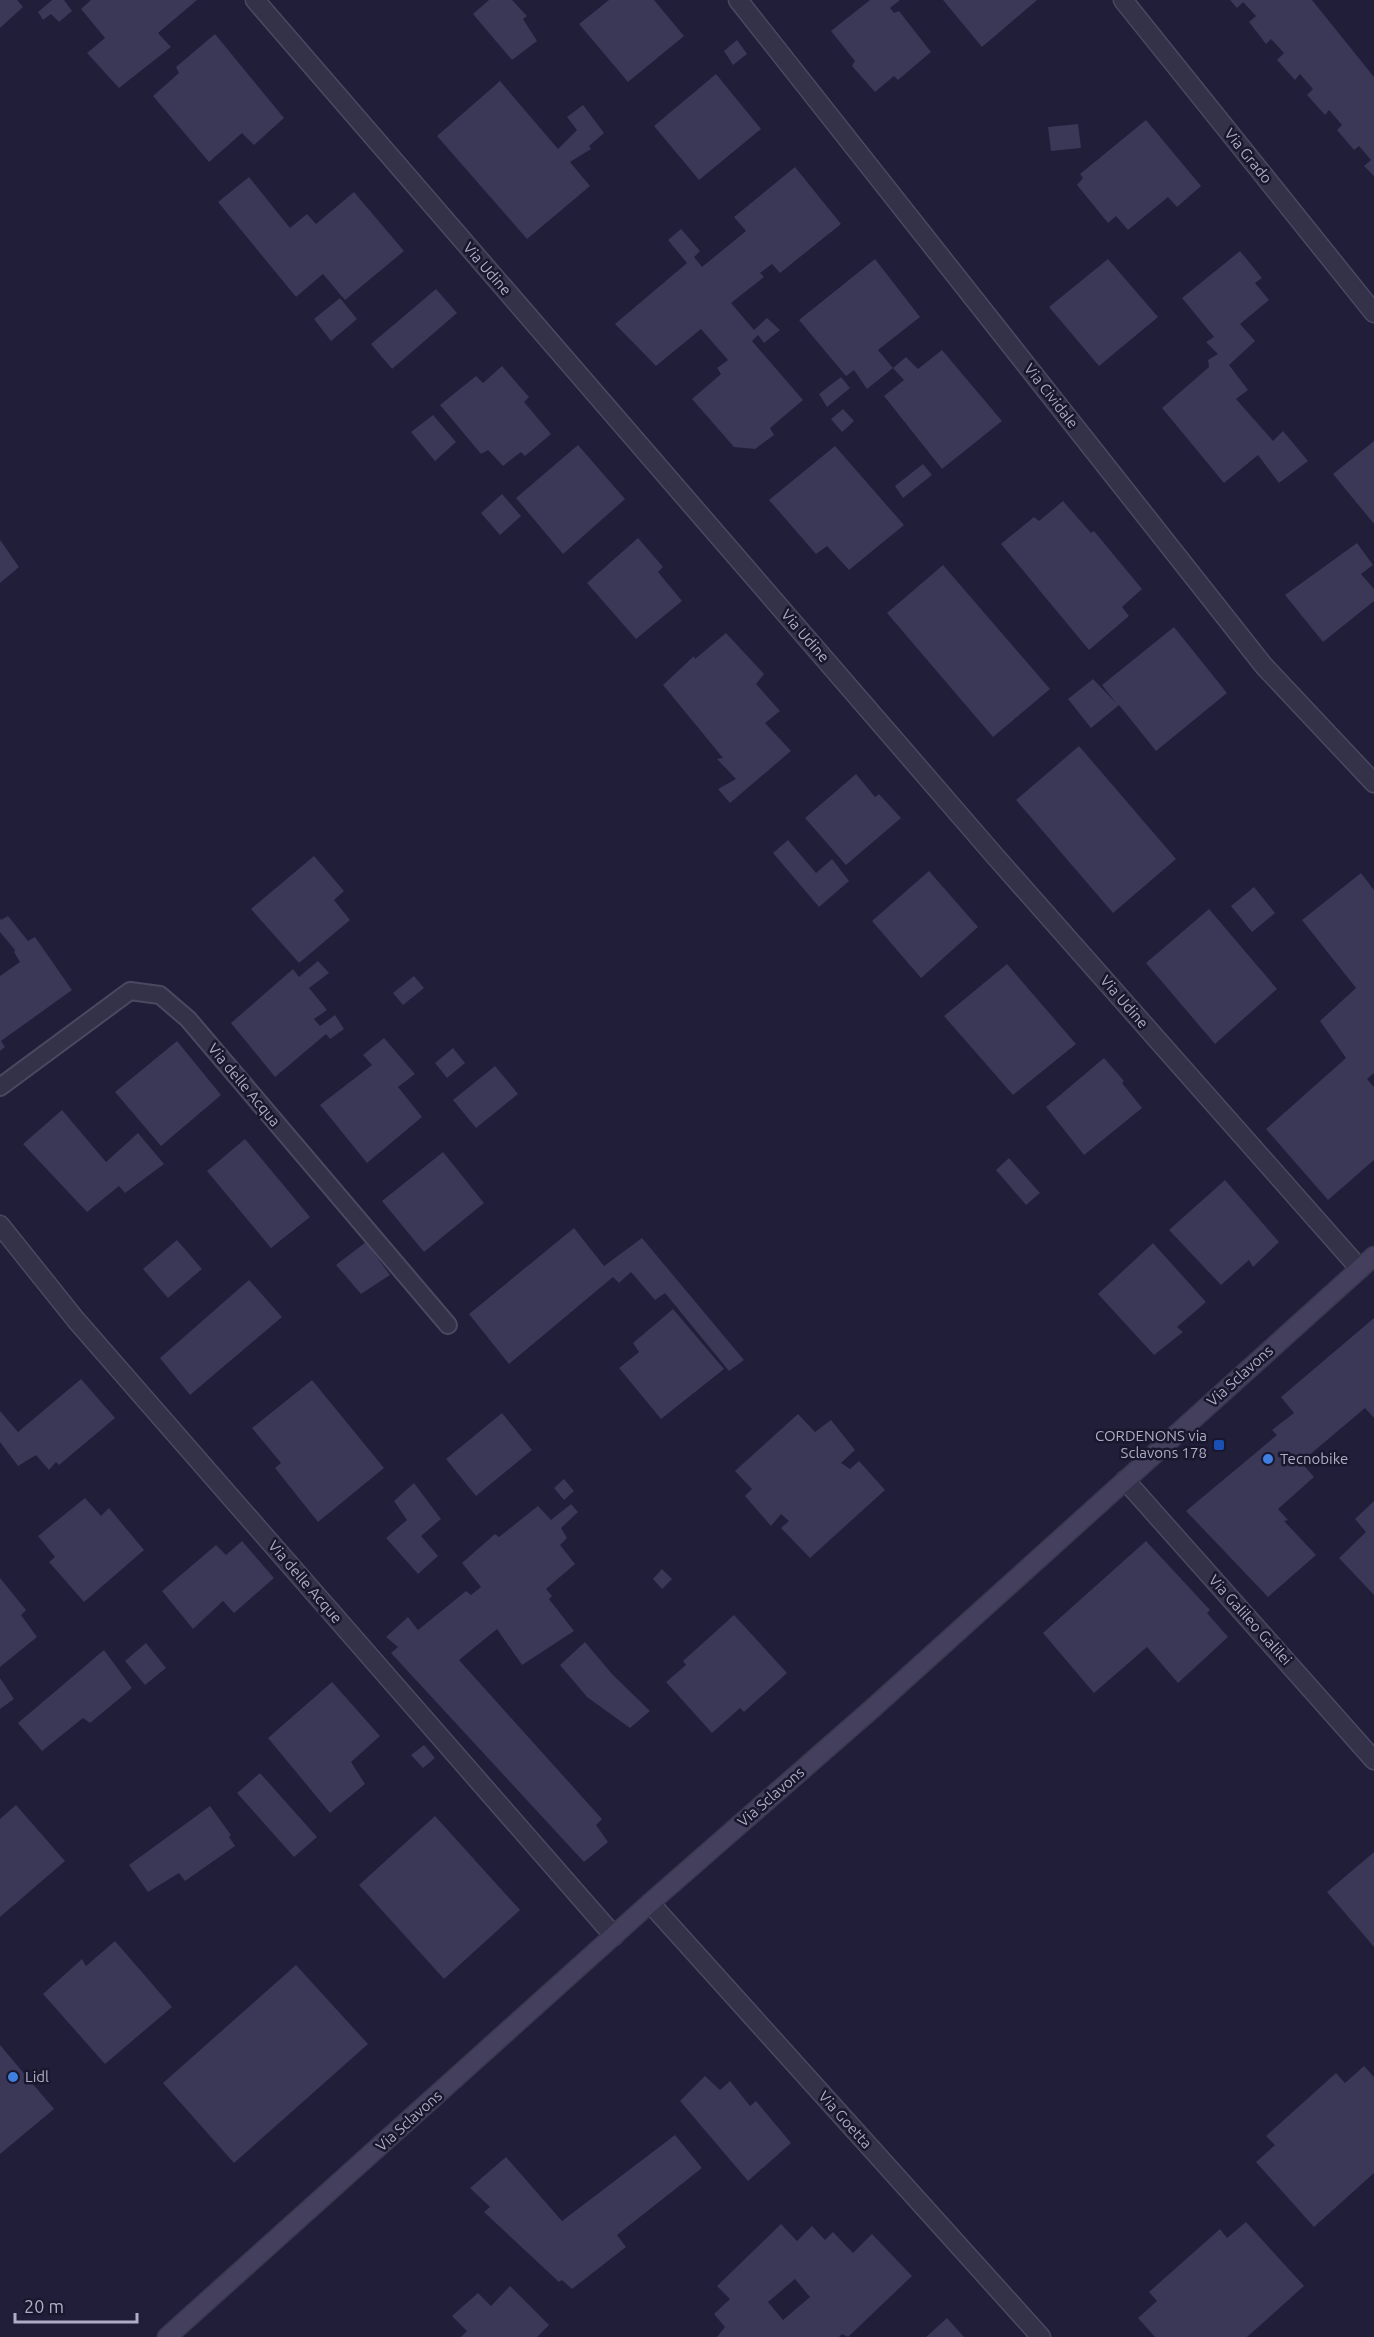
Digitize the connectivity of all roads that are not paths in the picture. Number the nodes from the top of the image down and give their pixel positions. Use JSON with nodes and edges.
{"nodes":[{"id":1,"x":255,"y":0,"type":"edge"},
{"id":2,"x":738,"y":0,"type":"edge"},
{"id":3,"x":1123,"y":0,"type":"edge"},
{"id":4,"x":1374,"y":313,"type":"edge"},
{"id":5,"x":1374,"y":783,"type":"edge"},
{"id":6,"x":0,"y":1087,"type":"edge"},
{"id":7,"x":0,"y":1225,"type":"edge"},
{"id":8,"x":1374,"y":1256,"type":"edge"},
{"id":9,"x":1360,"y":1269,"type":"junction"},
{"id":10,"x":448,"y":1325,"type":"dead end"},
{"id":11,"x":1125,"y":1480,"type":"junction"},
{"id":12,"x":1374,"y":1760,"type":"edge"},
{"id":13,"x":650,"y":1903,"type":"junction"},
{"id":14,"x":614,"y":1936,"type":"junction"},
{"id":15,"x":167,"y":2337,"type":"edge"},
{"id":16,"x":1041,"y":2337,"type":"edge"}],
"edges":[{"from":1,"to":9,"type":"street","name":"Via Udine"},
{"from":2,"to":5,"type":"street","name":"Via Cividale"},
{"from":3,"to":4,"type":"street","name":"Via Grado"},
{"from":6,"to":10,"type":"lane","name":"Via delle Acqua"},
{"from":7,"to":14,"type":"street","name":"Via delle Acque"},
{"from":8,"to":9,"type":"street","name":"Via Sclavons"},
{"from":9,"to":11,"type":"street","name":"Via Sclavons"},
{"from":11,"to":12,"type":"street","name":"Via Galileo Galilei"},
{"from":11,"to":13,"type":"street","name":"Via Sclavons"},
{"from":13,"to":14,"type":"street","name":"Via Sclavons"},
{"from":13,"to":16,"type":"street","name":"Via Goetta"},
{"from":14,"to":15,"type":"street","name":"Via Sclavons"}]}
